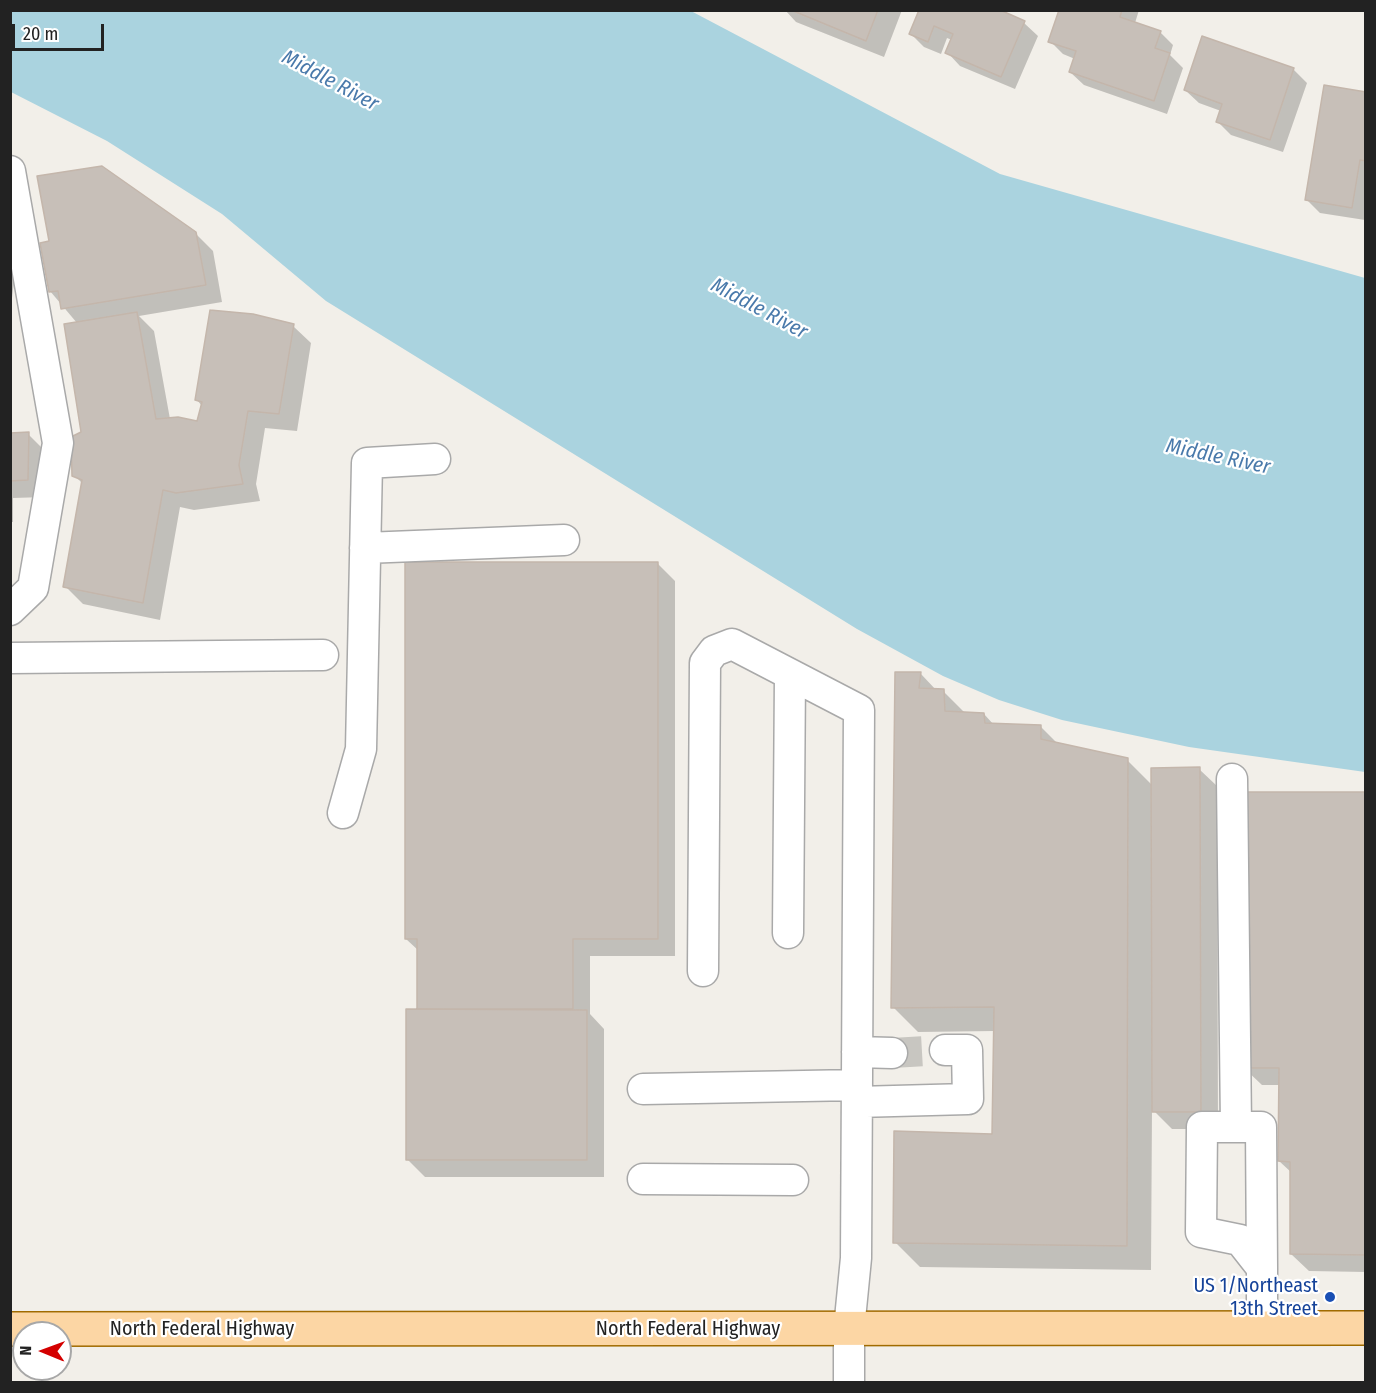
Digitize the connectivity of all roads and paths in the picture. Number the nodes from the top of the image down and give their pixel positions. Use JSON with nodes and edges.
{"nodes":[{"id":1,"x":11,"y":182,"type":"edge"},
{"id":2,"x":435,"y":459,"type":"dead end"},
{"id":3,"x":564,"y":540,"type":"dead end"},
{"id":4,"x":365,"y":548,"type":"junction"},
{"id":5,"x":13,"y":605,"type":"edge"},
{"id":6,"x":324,"y":655,"type":"dead end"},
{"id":7,"x":10,"y":658,"type":"edge"},
{"id":8,"x":790,"y":675,"type":"junction"},
{"id":9,"x":1232,"y":778,"type":"dead end"},
{"id":10,"x":343,"y":813,"type":"dead end"},
{"id":11,"x":788,"y":933,"type":"dead end"},
{"id":12,"x":703,"y":971,"type":"dead end"},
{"id":13,"x":945,"y":1050,"type":"tunnel mouth"},
{"id":14,"x":857,"y":1052,"type":"junction"},
{"id":15,"x":892,"y":1053,"type":"tunnel mouth"},
{"id":16,"x":643,"y":1089,"type":"dead end"},
{"id":17,"x":857,"y":1093,"type":"junction"},
{"id":18,"x":1236,"y":1127,"type":"junction"},
{"id":19,"x":643,"y":1179,"type":"dead end"},
{"id":20,"x":793,"y":1180,"type":"dead end"},
{"id":21,"x":1262,"y":1268,"type":"junction"},
{"id":22,"x":1262,"y":1328,"type":"junction"},
{"id":23,"x":1365,"y":1328,"type":"edge"},
{"id":24,"x":10,"y":1329,"type":"edge"},
{"id":25,"x":849,"y":1329,"type":"junction"},
{"id":26,"x":849,"y":1383,"type":"edge"}],
"edges":[{"from":1,"to":5,"type":"street"},
{"from":2,"to":4,"type":"street"},
{"from":3,"to":4,"type":"street"},
{"from":4,"to":10,"type":"street"},
{"from":6,"to":7,"type":"street"},
{"from":8,"to":11,"type":"street"},
{"from":8,"to":12,"type":"street"},
{"from":8,"to":14,"type":"street"},
{"from":9,"to":18,"type":"street"},
{"from":13,"to":17,"type":"street"},
{"from":14,"to":15,"type":"street"},
{"from":14,"to":17,"type":"street"},
{"from":16,"to":17,"type":"street"},
{"from":17,"to":25,"type":"street"},
{"from":18,"to":21,"type":"street"},
{"from":18,"to":21,"type":"street"},
{"from":19,"to":20,"type":"street"},
{"from":21,"to":22,"type":"street"},
{"from":22,"to":23,"type":"main road","name":"North Federal Highway"},
{"from":22,"to":25,"type":"main road","name":"North Federal Highway"},
{"from":24,"to":25,"type":"main road","name":"North Federal Highway"},
{"from":25,"to":26,"type":"street"}]}
